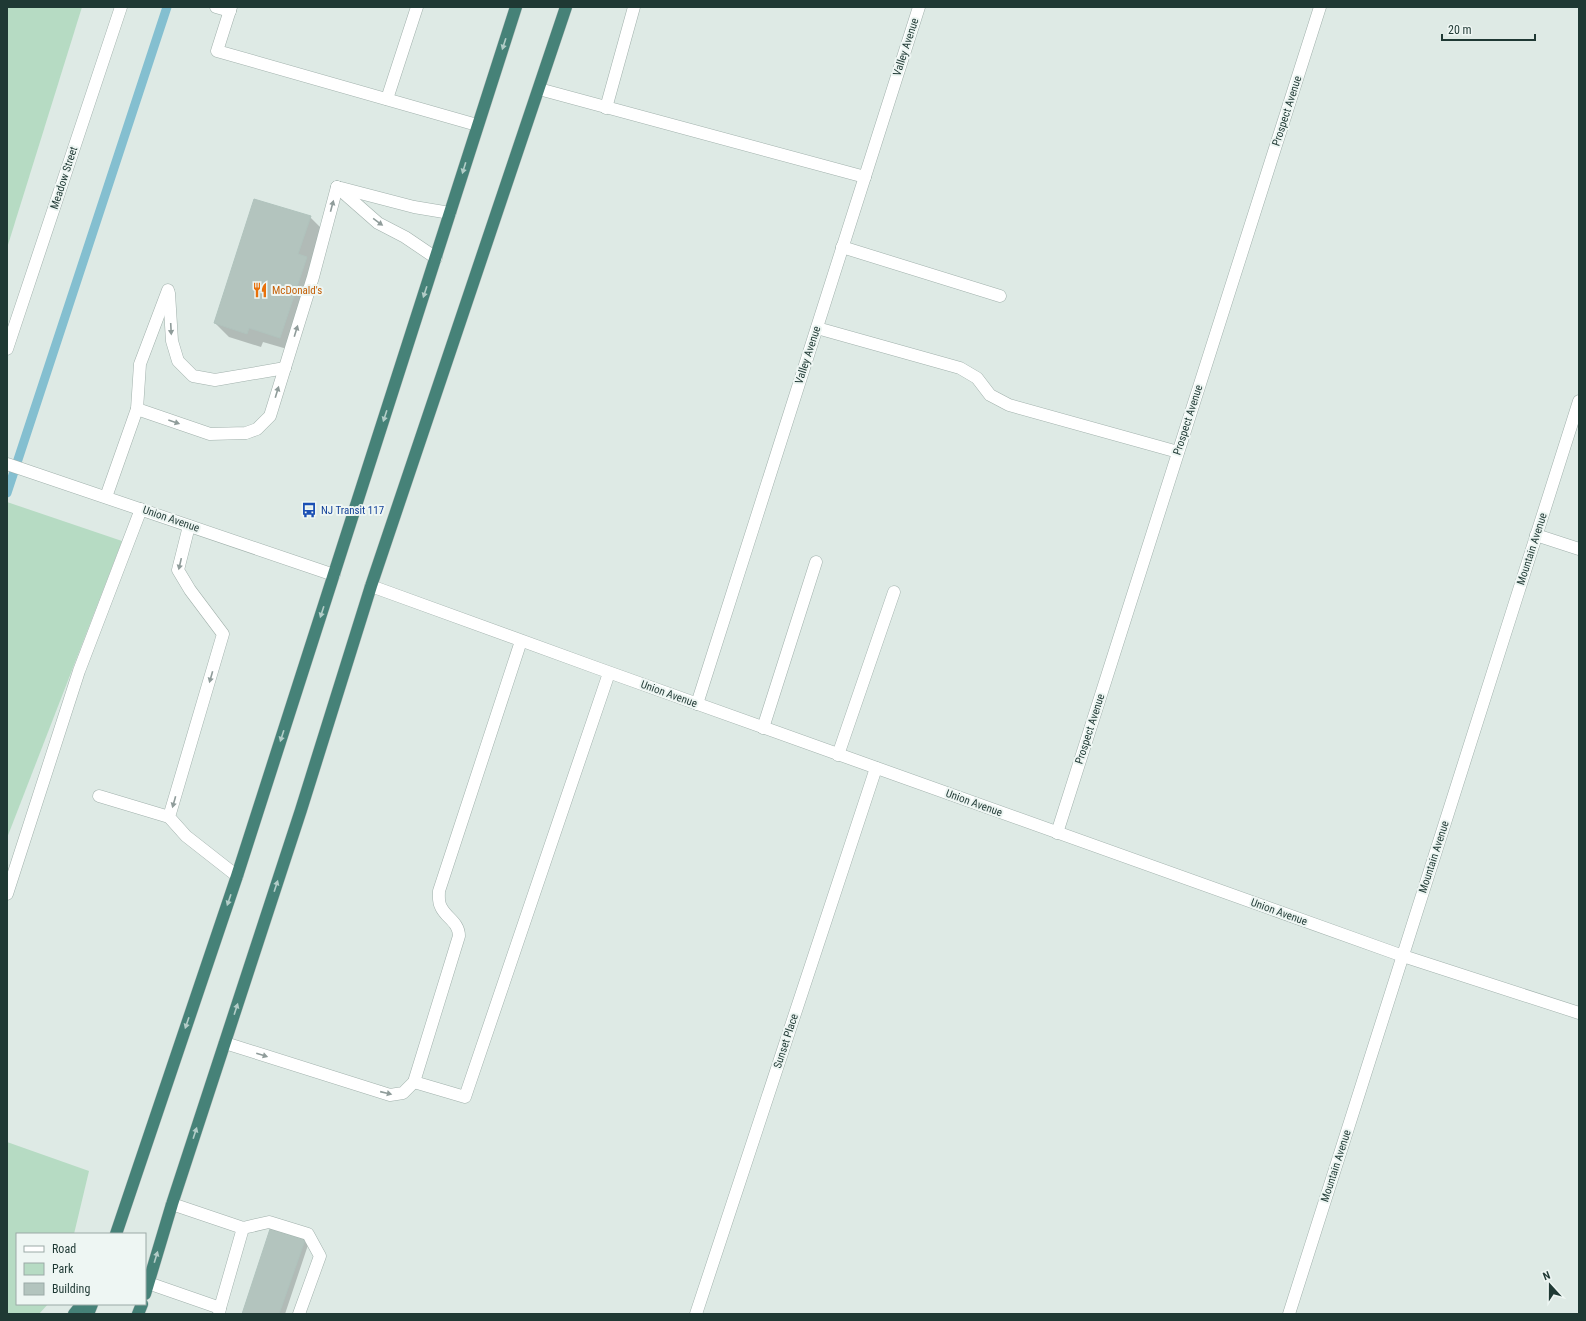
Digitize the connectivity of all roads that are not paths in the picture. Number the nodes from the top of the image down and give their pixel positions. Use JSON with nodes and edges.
{"nodes":[{"id":1,"x":121,"y":7,"type":"edge"},
{"id":2,"x":216,"y":7,"type":"edge"},
{"id":3,"x":417,"y":7,"type":"edge"},
{"id":4,"x":516,"y":7,"type":"edge"},
{"id":5,"x":566,"y":7,"type":"edge"},
{"id":6,"x":634,"y":7,"type":"edge"},
{"id":7,"x":919,"y":7,"type":"edge"},
{"id":8,"x":1320,"y":7,"type":"edge"},
{"id":9,"x":231,"y":9,"type":"edge"},
{"id":10,"x":539,"y":89,"type":"junction"},
{"id":11,"x":387,"y":100,"type":"junction"},
{"id":12,"x":606,"y":108,"type":"junction"},
{"id":13,"x":478,"y":125,"type":"junction"},
{"id":14,"x":865,"y":177,"type":"junction"},
{"id":15,"x":337,"y":187,"type":"junction"},
{"id":16,"x":450,"y":213,"type":"junction"},
{"id":17,"x":842,"y":248,"type":"junction"},
{"id":18,"x":436,"y":258,"type":"junction"},
{"id":19,"x":1000,"y":296,"type":"dead end"},
{"id":20,"x":816,"y":328,"type":"junction"},
{"id":21,"x":7,"y":349,"type":"edge"},
{"id":22,"x":285,"y":368,"type":"junction"},
{"id":23,"x":1579,"y":401,"type":"edge"},
{"id":24,"x":137,"y":409,"type":"junction"},
{"id":25,"x":1178,"y":452,"type":"junction"},
{"id":26,"x":7,"y":464,"type":"edge"},
{"id":27,"x":106,"y":497,"type":"junction"},
{"id":28,"x":141,"y":509,"type":"junction"},
{"id":29,"x":189,"y":526,"type":"junction"},
{"id":30,"x":1536,"y":535,"type":"junction"},
{"id":31,"x":1579,"y":549,"type":"edge"},
{"id":32,"x":816,"y":562,"type":"dead end"},
{"id":33,"x":334,"y":575,"type":"junction"},
{"id":34,"x":371,"y":586,"type":"junction"},
{"id":35,"x":894,"y":592,"type":"dead end"},
{"id":36,"x":521,"y":641,"type":"junction"},
{"id":37,"x":609,"y":673,"type":"junction"},
{"id":38,"x":697,"y":704,"type":"junction"},
{"id":39,"x":763,"y":728,"type":"junction"},
{"id":40,"x":838,"y":755,"type":"junction"},
{"id":41,"x":876,"y":768,"type":"junction"},
{"id":42,"x":99,"y":796,"type":"dead end"},
{"id":43,"x":169,"y":817,"type":"junction"},
{"id":44,"x":1057,"y":833,"type":"junction"},
{"id":45,"x":237,"y":876,"type":"junction"},
{"id":46,"x":7,"y":894,"type":"edge"},
{"id":47,"x":1403,"y":956,"type":"junction"},
{"id":48,"x":1579,"y":1013,"type":"edge"},
{"id":49,"x":225,"y":1043,"type":"junction"},
{"id":50,"x":414,"y":1082,"type":"junction"},
{"id":51,"x":172,"y":1204,"type":"junction"},
{"id":52,"x":243,"y":1228,"type":"junction"},
{"id":53,"x":116,"y":1233,"type":"edge"},
{"id":54,"x":147,"y":1289,"type":"edge"},
{"id":55,"x":81,"y":1305,"type":"edge"},
{"id":56,"x":219,"y":1311,"type":"edge"},
{"id":57,"x":74,"y":1314,"type":"edge"},
{"id":58,"x":299,"y":1314,"type":"edge"},
{"id":59,"x":696,"y":1314,"type":"edge"},
{"id":60,"x":1289,"y":1314,"type":"edge"}],
"edges":[{"from":1,"to":21,"type":"street","name":"Meadow Street"},
{"from":2,"to":9,"type":"street"},
{"from":3,"to":11,"type":"street"},
{"from":4,"to":13,"type":"highway","one_way":true},
{"from":5,"to":10,"type":"highway"},
{"from":6,"to":12,"type":"street"},
{"from":7,"to":14,"type":"street","name":"Valley Avenue"},
{"from":8,"to":25,"type":"street","name":"Prospect Avenue"},
{"from":9,"to":11,"type":"street"},
{"from":10,"to":12,"type":"street"},
{"from":10,"to":34,"type":"highway"},
{"from":11,"to":13,"type":"street"},
{"from":12,"to":14,"type":"street"},
{"from":13,"to":16,"type":"highway","one_way":true},
{"from":14,"to":17,"type":"street","name":"Valley Avenue"},
{"from":15,"to":16,"type":"street"},
{"from":15,"to":18,"type":"street","one_way":true},
{"from":22,"to":15,"type":"street","one_way":true},
{"from":16,"to":18,"type":"highway"},
{"from":17,"to":19,"type":"street"},
{"from":17,"to":20,"type":"street","name":"Valley Avenue"},
{"from":18,"to":33,"type":"highway","one_way":true},
{"from":20,"to":25,"type":"street"},
{"from":20,"to":38,"type":"street","name":"Valley Avenue"},
{"from":24,"to":22,"type":"street","one_way":true},
{"from":24,"to":22,"type":"street","one_way":true},
{"from":23,"to":30,"type":"street","name":"Mountain Avenue"},
{"from":24,"to":27,"type":"street"},
{"from":25,"to":44,"type":"street","name":"Prospect Avenue"},
{"from":26,"to":27,"type":"street","name":"Union Avenue"},
{"from":27,"to":28,"type":"street","name":"Union Avenue"},
{"from":28,"to":29,"type":"street","name":"Union Avenue"},
{"from":28,"to":46,"type":"street"},
{"from":29,"to":33,"type":"street","name":"Union Avenue"},
{"from":29,"to":43,"type":"street","one_way":true},
{"from":30,"to":31,"type":"street"},
{"from":30,"to":47,"type":"street","name":"Mountain Avenue"},
{"from":32,"to":39,"type":"street"},
{"from":33,"to":45,"type":"highway","one_way":true},
{"from":34,"to":36,"type":"street","name":"Union Avenue"},
{"from":49,"to":34,"type":"highway","one_way":true},
{"from":35,"to":40,"type":"street"},
{"from":36,"to":37,"type":"street","name":"Union Avenue"},
{"from":36,"to":50,"type":"street"},
{"from":37,"to":38,"type":"street","name":"Union Avenue"},
{"from":37,"to":50,"type":"street"},
{"from":38,"to":39,"type":"street","name":"Union Avenue"},
{"from":39,"to":40,"type":"street","name":"Union Avenue"},
{"from":40,"to":41,"type":"street","name":"Union Avenue"},
{"from":41,"to":44,"type":"street","name":"Union Avenue"},
{"from":41,"to":59,"type":"street","name":"Sunset Place"},
{"from":42,"to":43,"type":"street"},
{"from":43,"to":45,"type":"street"},
{"from":44,"to":47,"type":"street","name":"Union Avenue"},
{"from":45,"to":53,"type":"highway","one_way":true},
{"from":47,"to":48,"type":"street","name":"Union Avenue"},
{"from":47,"to":60,"type":"street","name":"Mountain Avenue"},
{"from":49,"to":50,"type":"street","one_way":true},
{"from":51,"to":49,"type":"highway","one_way":true},
{"from":51,"to":52,"type":"street"},
{"from":54,"to":51,"type":"highway","one_way":true},
{"from":52,"to":56,"type":"street"},
{"from":52,"to":58,"type":"street"},
{"from":54,"to":56,"type":"street"},
{"from":55,"to":57,"type":"highway"}]}
